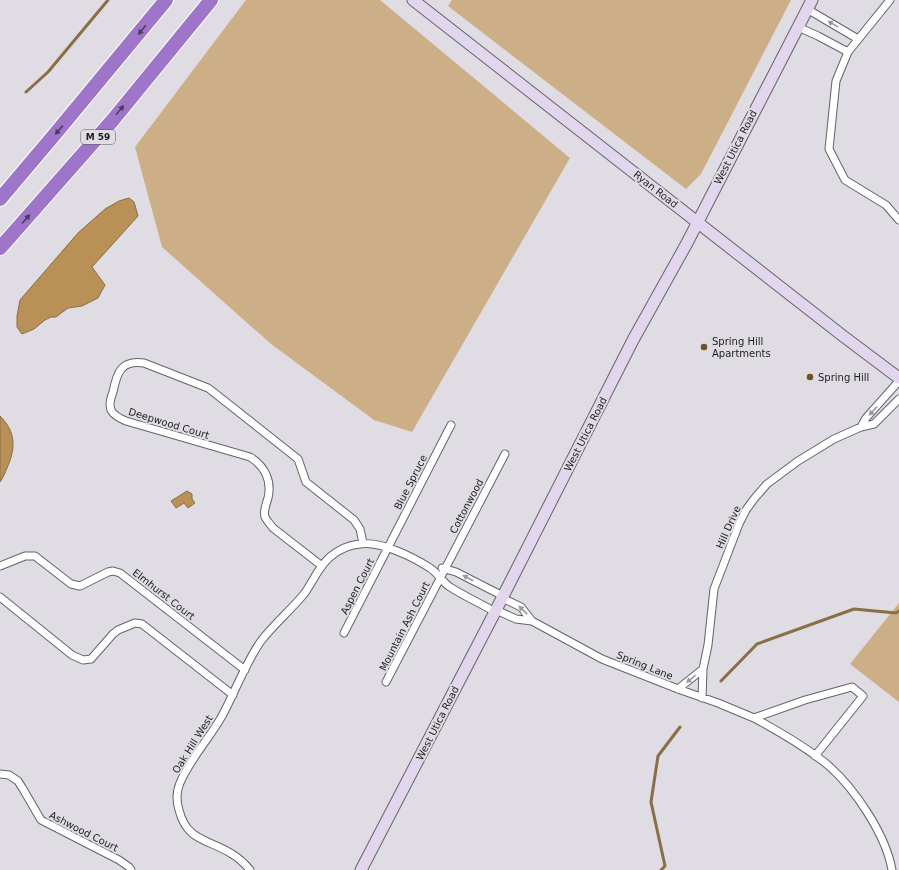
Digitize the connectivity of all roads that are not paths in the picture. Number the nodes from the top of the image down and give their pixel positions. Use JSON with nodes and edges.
{"nodes":[{"id":1,"x":166,"y":0,"type":"edge"},
{"id":2,"x":211,"y":0,"type":"edge"},
{"id":3,"x":413,"y":0,"type":"edge"},
{"id":4,"x":890,"y":0,"type":"edge"},
{"id":5,"x":809,"y":5,"type":"edge"},
{"id":6,"x":798,"y":27,"type":"junction"},
{"id":7,"x":858,"y":39,"type":"junction"},
{"id":8,"x":848,"y":52,"type":"junction"},
{"id":9,"x":0,"y":199,"type":"edge"},
{"id":10,"x":899,"y":220,"type":"edge"},
{"id":11,"x":697,"y":222,"type":"junction"},
{"id":12,"x":0,"y":248,"type":"edge"},
{"id":13,"x":899,"y":378,"type":"edge"},
{"id":14,"x":899,"y":381,"type":"edge"},
{"id":15,"x":899,"y":399,"type":"edge"},
{"id":16,"x":451,"y":425,"type":"dead end"},
{"id":17,"x":861,"y":427,"type":"junction"},
{"id":18,"x":505,"y":454,"type":"dead end"},
{"id":19,"x":363,"y":543,"type":"junction"},
{"id":20,"x":388,"y":548,"type":"junction"},
{"id":21,"x":0,"y":566,"type":"edge"},
{"id":22,"x":322,"y":566,"type":"junction"},
{"id":23,"x":445,"y":568,"type":"junction"},
{"id":24,"x":432,"y":569,"type":"junction"},
{"id":25,"x":440,"y":578,"type":"junction"},
{"id":26,"x":0,"y":597,"type":"edge"},
{"id":27,"x":502,"y":597,"type":"junction"},
{"id":28,"x":495,"y":611,"type":"junction"},
{"id":29,"x":532,"y":621,"type":"junction"},
{"id":30,"x":344,"y":633,"type":"dead end"},
{"id":31,"x":703,"y":669,"type":"junction"},
{"id":32,"x":245,"y":670,"type":"junction"},
{"id":33,"x":386,"y":682,"type":"dead end"},
{"id":34,"x":678,"y":689,"type":"junction"},
{"id":35,"x":233,"y":695,"type":"junction"},
{"id":36,"x":702,"y":698,"type":"junction"},
{"id":37,"x":754,"y":718,"type":"junction"},
{"id":38,"x":815,"y":756,"type":"junction"},
{"id":39,"x":0,"y":774,"type":"edge"},
{"id":40,"x":130,"y":870,"type":"edge"},
{"id":41,"x":250,"y":870,"type":"edge"},
{"id":42,"x":361,"y":870,"type":"edge"},
{"id":43,"x":892,"y":870,"type":"edge"}],
"edges":[{"from":1,"to":9,"type":"highway","one_way":true},
{"from":12,"to":2,"type":"highway","number":"M 59","one_way":true},
{"from":3,"to":11,"type":"street","name":"Ryan Road"},
{"from":4,"to":7,"type":"street"},
{"from":5,"to":6,"type":"street","name":"West Utica Road"},
{"from":7,"to":5,"type":"street","one_way":true},
{"from":6,"to":8,"type":"street"},
{"from":6,"to":11,"type":"street","name":"West Utica Road"},
{"from":7,"to":8,"type":"street"},
{"from":8,"to":10,"type":"street"},
{"from":11,"to":13,"type":"street","name":"Ryan Road"},
{"from":11,"to":27,"type":"street","name":"West Utica Road"},
{"from":14,"to":17,"type":"street","one_way":true},
{"from":15,"to":17,"type":"street","name":"Hill Drive"},
{"from":16,"to":20,"type":"street","name":"Blue Spruce"},
{"from":17,"to":31,"type":"street","name":"Hill Drive"},
{"from":18,"to":23,"type":"street","name":"Cottonwood"},
{"from":19,"to":20,"type":"street"},
{"from":19,"to":22,"type":"street","name":"Oak Hill West"},
{"from":19,"to":22,"type":"street","name":"Deepwood Court"},
{"from":20,"to":24,"type":"street"},
{"from":20,"to":30,"type":"street","name":"Aspen Court"},
{"from":21,"to":32,"type":"street","name":"Elmhurst Court"},
{"from":22,"to":32,"type":"street","name":"Oak Hill West"},
{"from":23,"to":24,"type":"street"},
{"from":23,"to":25,"type":"street","name":"Cottonwood"},
{"from":27,"to":23,"type":"street","one_way":true},
{"from":24,"to":25,"type":"street"},
{"from":25,"to":28,"type":"street"},
{"from":25,"to":33,"type":"street","name":"Mountain Ash Court"},
{"from":26,"to":35,"type":"street"},
{"from":27,"to":28,"type":"street","name":"West Utica Road"},
{"from":29,"to":27,"type":"street","name":"Spring Lane","one_way":true},
{"from":28,"to":29,"type":"street","name":"Spring Lane"},
{"from":28,"to":42,"type":"street","name":"West Utica Road"},
{"from":29,"to":34,"type":"street","name":"Spring Lane"},
{"from":31,"to":34,"type":"street","one_way":true},
{"from":31,"to":36,"type":"street","name":"Hill Drive"},
{"from":32,"to":35,"type":"street","name":"Oak Hill West"},
{"from":34,"to":36,"type":"street","name":"Spring Lane"},
{"from":35,"to":41,"type":"street","name":"Oak Hill West"},
{"from":36,"to":37,"type":"street","name":"Spring Lane"},
{"from":37,"to":38,"type":"street","name":"Spring Lane"},
{"from":37,"to":38,"type":"street"},
{"from":38,"to":43,"type":"street","name":"Spring Lane"},
{"from":39,"to":40,"type":"street","name":"Ashwood Court"}]}
